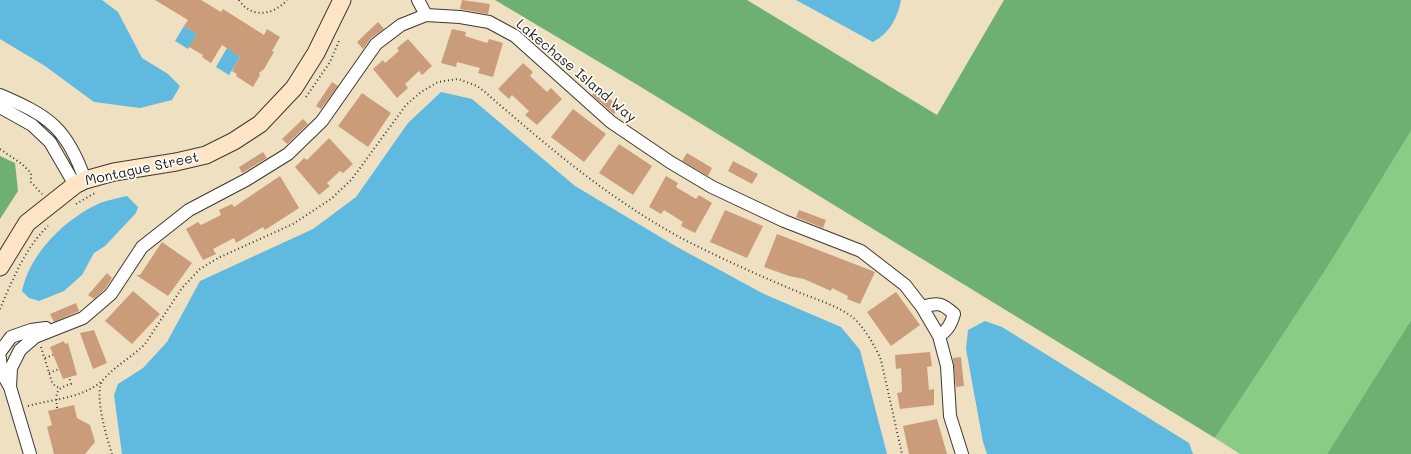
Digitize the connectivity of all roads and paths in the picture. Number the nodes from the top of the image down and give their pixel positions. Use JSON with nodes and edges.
{"nodes":[{"id":1,"x":239,"y":0,"type":"edge"},
{"id":2,"x":287,"y":0,"type":"edge"},
{"id":3,"x":342,"y":0,"type":"edge"},
{"id":4,"x":418,"y":0,"type":"edge"},
{"id":5,"x":426,"y":15,"type":"junction"},
{"id":6,"x":0,"y":95,"type":"edge"},
{"id":7,"x":0,"y":107,"type":"edge"},
{"id":8,"x":0,"y":149,"type":"edge"},
{"id":9,"x":80,"y":182,"type":"junction"},
{"id":10,"x":51,"y":204,"type":"junction"},
{"id":11,"x":0,"y":267,"type":"edge"},
{"id":12,"x":922,"y":307,"type":"junction"},
{"id":13,"x":61,"y":326,"type":"junction"},
{"id":14,"x":37,"y":336,"type":"junction"},
{"id":15,"x":939,"y":336,"type":"junction"},
{"id":16,"x":0,"y":352,"type":"edge"},
{"id":17,"x":53,"y":355,"type":"dead end"},
{"id":18,"x":0,"y":358,"type":"edge"},
{"id":19,"x":45,"y":358,"type":"junction"},
{"id":20,"x":59,"y":369,"type":"dead end"},
{"id":21,"x":49,"y":373,"type":"junction"},
{"id":22,"x":69,"y":378,"type":"dead end"},
{"id":23,"x":103,"y":380,"type":"junction"},
{"id":24,"x":10,"y":387,"type":"junction"},
{"id":25,"x":60,"y":388,"type":"junction"},
{"id":26,"x":56,"y":400,"type":"junction"},
{"id":27,"x":57,"y":408,"type":"dead end"},
{"id":28,"x":16,"y":409,"type":"junction"},
{"id":29,"x":30,"y":454,"type":"edge"},
{"id":30,"x":112,"y":454,"type":"edge"},
{"id":31,"x":902,"y":454,"type":"edge"},
{"id":32,"x":962,"y":454,"type":"edge"}],
"edges":[{"from":1,"to":2,"type":"path"},
{"from":3,"to":9,"type":"street","name":"Montague Street"},
{"from":4,"to":5,"type":"street"},
{"from":5,"to":12,"type":"street","name":"Lakechase Island Way"},
{"from":5,"to":13,"type":"street","name":"Lakechase Island Way"},
{"from":6,"to":9,"type":"street"},
{"from":7,"to":9,"type":"street"},
{"from":8,"to":10,"type":"path"},
{"from":9,"to":10,"type":"street","name":"Montague Street"},
{"from":10,"to":11,"type":"street","name":"Montague Street"},
{"from":12,"to":15,"type":"street","name":"Lakechase Island Way"},
{"from":12,"to":15,"type":"street"},
{"from":13,"to":14,"type":"street","name":"Lakechase Island Way"},
{"from":13,"to":16,"type":"street","name":"Lakechase Island Way"},
{"from":14,"to":19,"type":"path"},
{"from":14,"to":24,"type":"street","name":"Lakechase Island Way"},
{"from":15,"to":32,"type":"street","name":"Lakechase Island Way"},
{"from":17,"to":19,"type":"path"},
{"from":18,"to":24,"type":"street","name":"Lakechase Island Way"},
{"from":19,"to":21,"type":"path"},
{"from":20,"to":21,"type":"path"},
{"from":21,"to":25,"type":"path"},
{"from":22,"to":25,"type":"path"},
{"from":23,"to":26,"type":"path"},
{"from":23,"to":30,"type":"path"},
{"from":23,"to":31,"type":"path"},
{"from":24,"to":28,"type":"street","name":"Lakechase Island Way"},
{"from":25,"to":26,"type":"path"},
{"from":26,"to":27,"type":"path"},
{"from":26,"to":28,"type":"path"},
{"from":28,"to":29,"type":"street","name":"Lakechase Island Way"}]}
